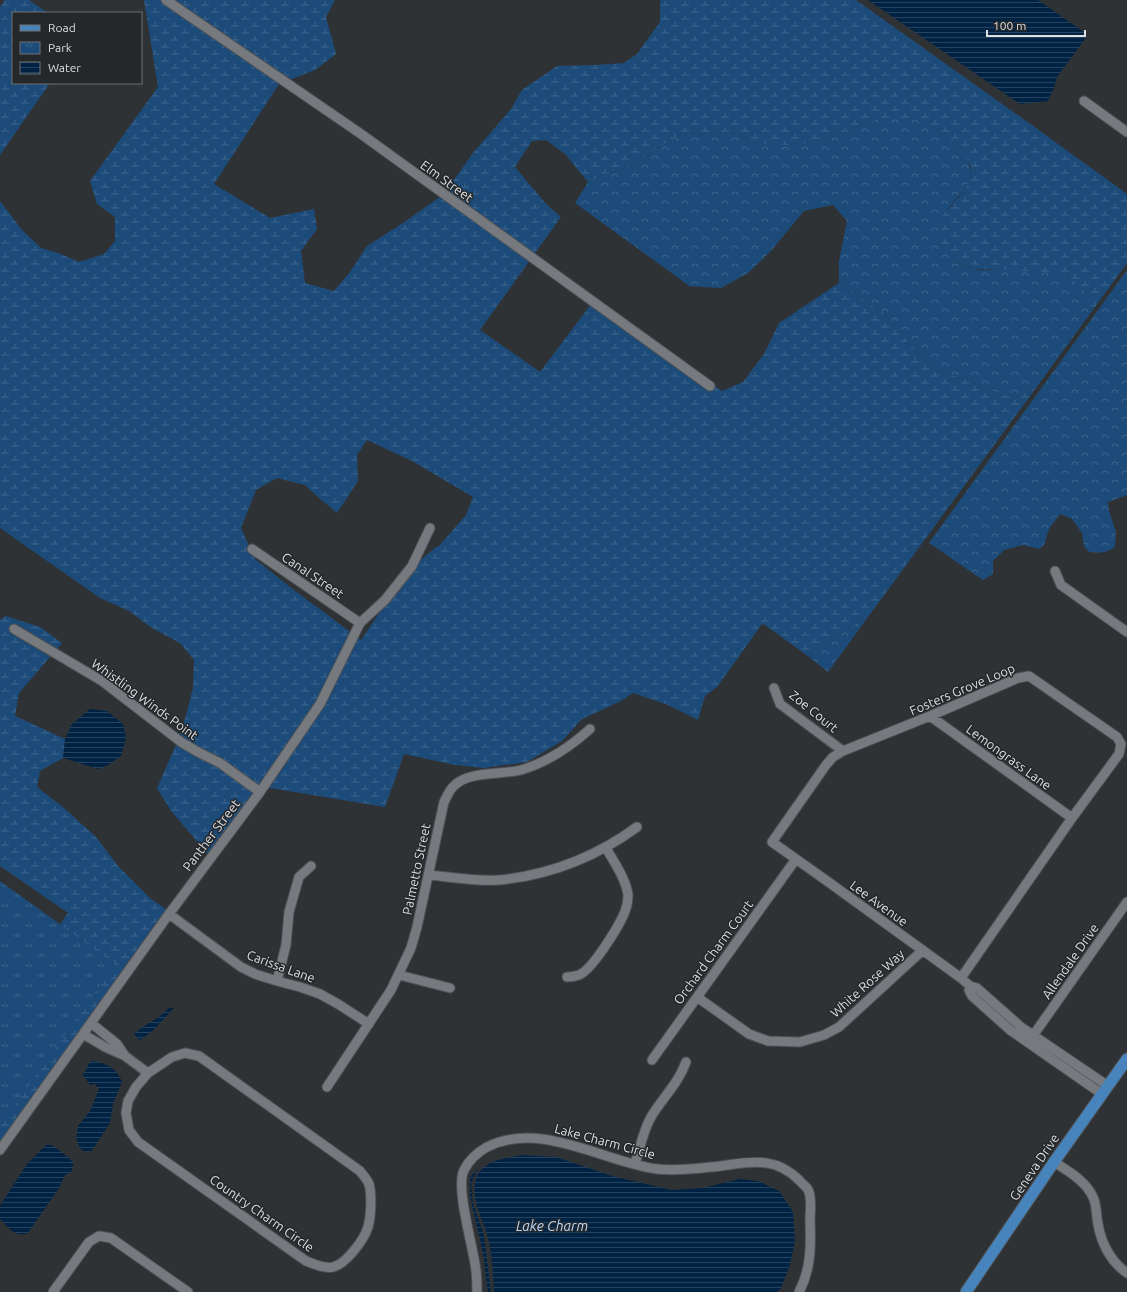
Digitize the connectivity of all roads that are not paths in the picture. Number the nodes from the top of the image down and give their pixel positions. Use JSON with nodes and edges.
{"nodes":[{"id":1,"x":166,"y":0,"type":"edge"},
{"id":2,"x":1084,"y":101,"type":"dead end"},
{"id":3,"x":1127,"y":132,"type":"edge"},
{"id":4,"x":710,"y":386,"type":"dead end"},
{"id":5,"x":430,"y":528,"type":"dead end"},
{"id":6,"x":252,"y":549,"type":"dead end"},
{"id":7,"x":1055,"y":571,"type":"dead end"},
{"id":8,"x":360,"y":623,"type":"junction"},
{"id":9,"x":14,"y":629,"type":"dead end"},
{"id":10,"x":1127,"y":632,"type":"edge"},
{"id":11,"x":774,"y":688,"type":"dead end"},
{"id":12,"x":930,"y":716,"type":"junction"},
{"id":13,"x":590,"y":729,"type":"dead end"},
{"id":14,"x":843,"y":751,"type":"junction"},
{"id":15,"x":260,"y":792,"type":"junction"},
{"id":16,"x":1072,"y":818,"type":"junction"},
{"id":17,"x":637,"y":827,"type":"dead end"},
{"id":18,"x":772,"y":842,"type":"joint"},
{"id":19,"x":606,"y":848,"type":"junction"},
{"id":20,"x":796,"y":859,"type":"junction"},
{"id":21,"x":311,"y":866,"type":"dead end"},
{"id":22,"x":428,"y":875,"type":"junction"},
{"id":23,"x":1127,"y":902,"type":"edge"},
{"id":24,"x":169,"y":914,"type":"junction"},
{"id":25,"x":923,"y":950,"type":"junction"},
{"id":26,"x":399,"y":975,"type":"junction"},
{"id":27,"x":567,"y":977,"type":"dead end"},
{"id":28,"x":961,"y":978,"type":"junction"},
{"id":29,"x":277,"y":981,"type":"junction"},
{"id":30,"x":450,"y":988,"type":"dead end"},
{"id":31,"x":697,"y":997,"type":"junction"},
{"id":32,"x":91,"y":1023,"type":"junction"},
{"id":33,"x":369,"y":1024,"type":"junction"},
{"id":34,"x":83,"y":1034,"type":"junction"},
{"id":35,"x":111,"y":1039,"type":"junction"},
{"id":36,"x":1031,"y":1039,"type":"junction"},
{"id":37,"x":105,"y":1047,"type":"junction"},
{"id":38,"x":125,"y":1056,"type":"junction"},
{"id":39,"x":1127,"y":1059,"type":"edge"},
{"id":40,"x":652,"y":1060,"type":"dead end"},
{"id":41,"x":686,"y":1062,"type":"dead end"},
{"id":42,"x":148,"y":1073,"type":"junction"},
{"id":43,"x":327,"y":1087,"type":"dead end"},
{"id":44,"x":1105,"y":1090,"type":"junction"},
{"id":45,"x":0,"y":1150,"type":"edge"},
{"id":46,"x":1054,"y":1162,"type":"junction"},
{"id":47,"x":635,"y":1164,"type":"junction"},
{"id":48,"x":1127,"y":1273,"type":"edge"},
{"id":49,"x":53,"y":1292,"type":"edge"},
{"id":50,"x":188,"y":1292,"type":"edge"},
{"id":51,"x":477,"y":1292,"type":"edge"},
{"id":52,"x":799,"y":1292,"type":"edge"},
{"id":53,"x":966,"y":1292,"type":"edge"}],
"edges":[{"from":1,"to":4,"type":"street","name":"Elm Street"},
{"from":2,"to":3,"type":"street"},
{"from":5,"to":8,"type":"street","name":"Panther Street"},
{"from":6,"to":8,"type":"street","name":"Canal Street"},
{"from":7,"to":10,"type":"street"},
{"from":8,"to":15,"type":"street","name":"Panther Street"},
{"from":9,"to":15,"type":"street","name":"Whistling Winds Point"},
{"from":11,"to":14,"type":"street","name":"Zoe Court"},
{"from":12,"to":14,"type":"street","name":"Fosters Grove Loop"},
{"from":12,"to":16,"type":"street","name":"Lemongrass Lane"},
{"from":12,"to":16,"type":"street","name":"Fosters Grove Loop"},
{"from":13,"to":22,"type":"street","name":"Palmetto Street"},
{"from":14,"to":18,"type":"street","name":"Fosters Grove Loop"},
{"from":15,"to":24,"type":"street","name":"Panther Street"},
{"from":16,"to":28,"type":"street","name":"Fosters Grove Loop"},
{"from":17,"to":19,"type":"street"},
{"from":18,"to":20,"type":"street","name":"Lee Avenue"},
{"from":19,"to":22,"type":"street"},
{"from":19,"to":27,"type":"street"},
{"from":20,"to":25,"type":"street","name":"Lee Avenue"},
{"from":20,"to":31,"type":"street","name":"Orchard Charm Court"},
{"from":21,"to":29,"type":"street"},
{"from":22,"to":26,"type":"street","name":"Palmetto Street"},
{"from":23,"to":36,"type":"street","name":"Allendale Drive"},
{"from":24,"to":29,"type":"street","name":"Carissa Lane"},
{"from":24,"to":32,"type":"street","name":"Panther Street"},
{"from":25,"to":28,"type":"street","name":"Lee Avenue"},
{"from":25,"to":31,"type":"street","name":"White Rose Way"},
{"from":26,"to":30,"type":"street"},
{"from":26,"to":33,"type":"street","name":"Palmetto Street"},
{"from":28,"to":36,"type":"street","name":"Lee Avenue"},
{"from":29,"to":33,"type":"street","name":"Carissa Lane"},
{"from":31,"to":40,"type":"street","name":"Orchard Charm Court"},
{"from":32,"to":34,"type":"street","name":"Panther Street"},
{"from":32,"to":35,"type":"street"},
{"from":33,"to":43,"type":"street","name":"Palmetto Street"},
{"from":34,"to":37,"type":"street"},
{"from":34,"to":45,"type":"street","name":"Panther Street"},
{"from":35,"to":37,"type":"street"},
{"from":35,"to":38,"type":"street"},
{"from":36,"to":44,"type":"street","name":"Lee Avenue"},
{"from":37,"to":38,"type":"street"},
{"from":38,"to":42,"type":"street"},
{"from":39,"to":44,"type":"main road","name":"Geneva Drive"},
{"from":41,"to":47,"type":"street"},
{"from":42,"to":42,"type":"street","name":"Country Charm Circle"},
{"from":44,"to":46,"type":"main road","name":"Geneva Drive"},
{"from":46,"to":48,"type":"street"},
{"from":46,"to":53,"type":"main road","name":"Geneva Drive"},
{"from":47,"to":51,"type":"street","name":"Lake Charm Circle"},
{"from":47,"to":52,"type":"street","name":"Lake Charm Circle"},
{"from":49,"to":50,"type":"street"}]}
